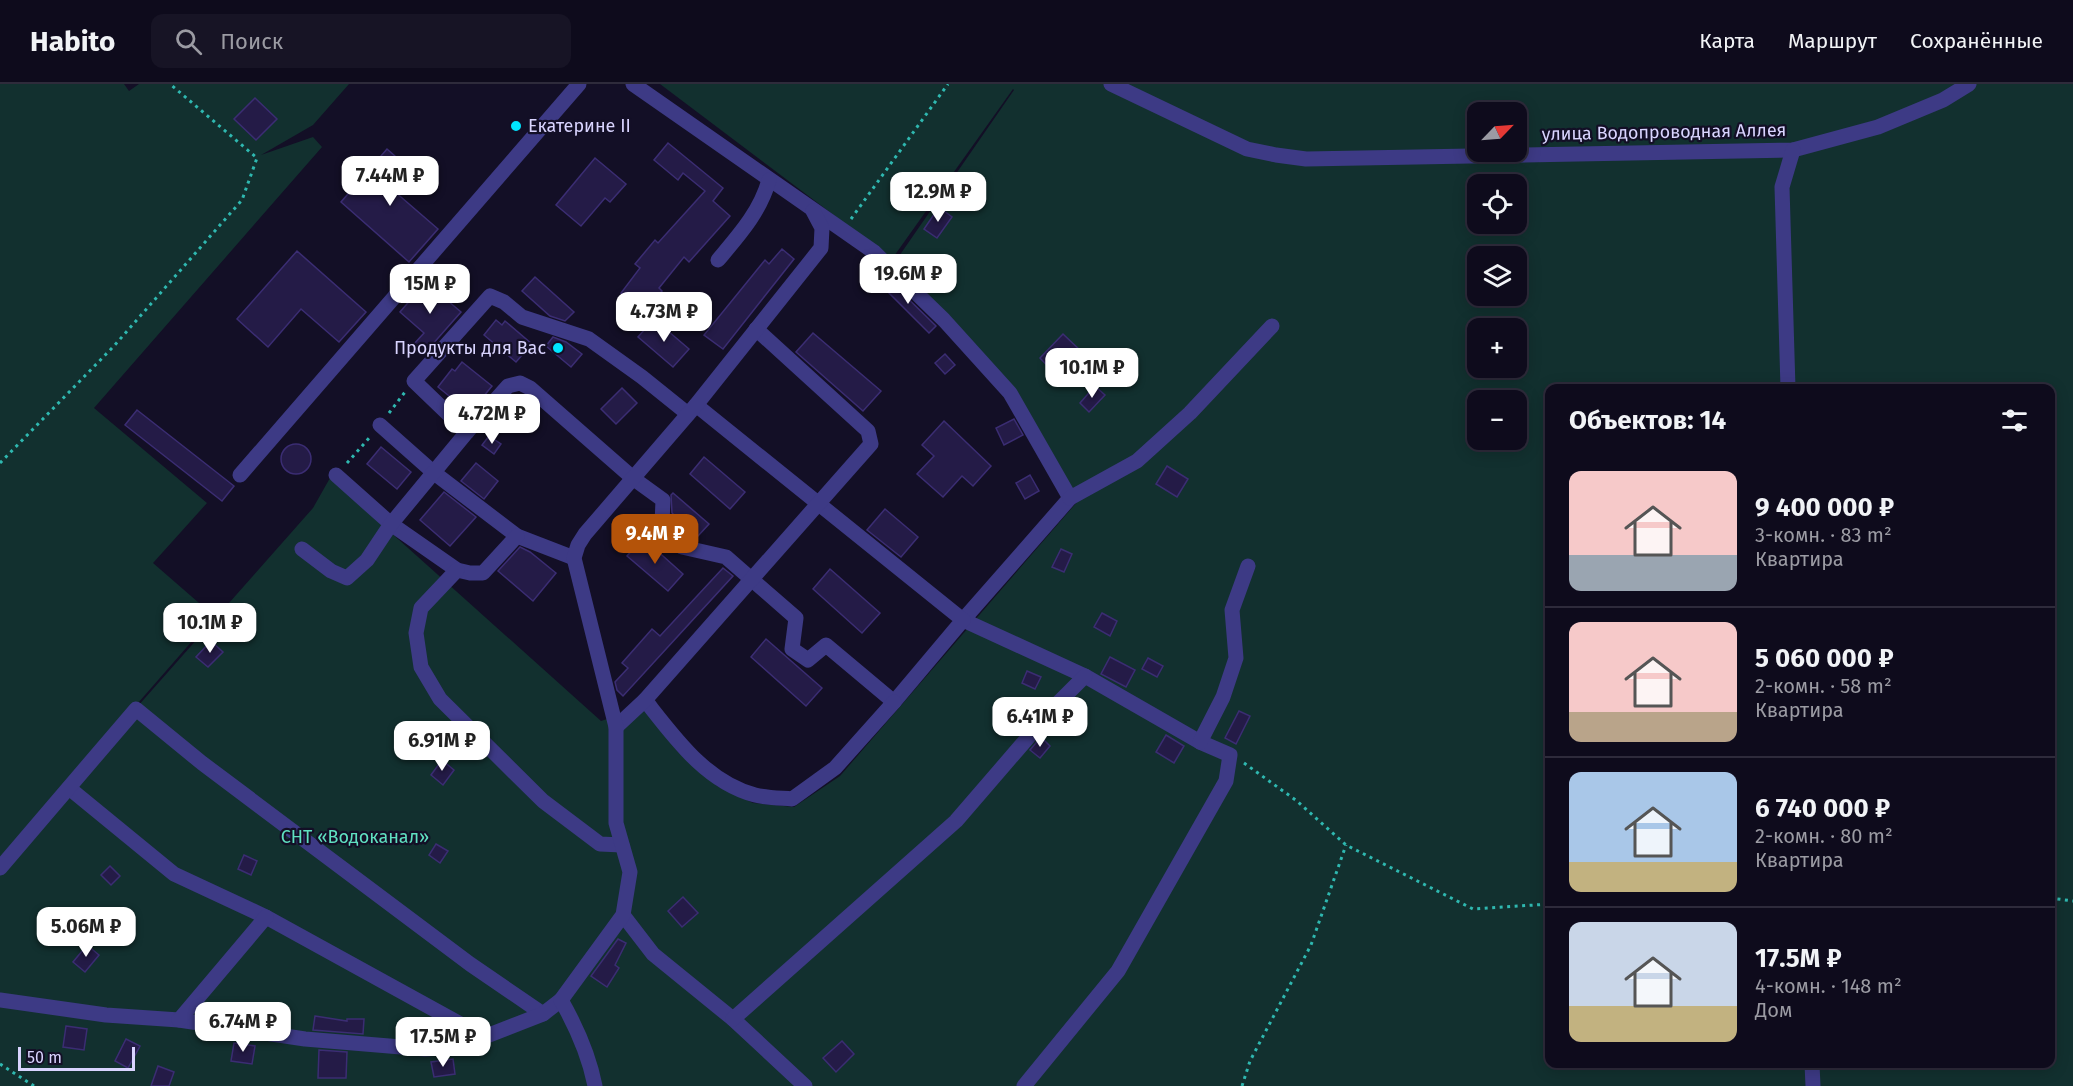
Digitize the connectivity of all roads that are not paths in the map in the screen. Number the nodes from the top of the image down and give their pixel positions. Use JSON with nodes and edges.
{"nodes":[{"id":1,"x":579,"y":84,"type":"edge"},
{"id":2,"x":633,"y":84,"type":"edge"},
{"id":3,"x":1111,"y":84,"type":"edge"},
{"id":4,"x":1969,"y":84,"type":"edge"},
{"id":5,"x":1792,"y":150,"type":"junction"},
{"id":6,"x":769,"y":180,"type":"junction"},
{"id":7,"x":812,"y":209,"type":"junction"},
{"id":8,"x":718,"y":260,"type":"dead end"},
{"id":9,"x":1272,"y":326,"type":"dead end"},
{"id":10,"x":756,"y":329,"type":"junction"},
{"id":11,"x":1788,"y":384,"type":"edge"},
{"id":12,"x":692,"y":410,"type":"junction"},
{"id":13,"x":380,"y":425,"type":"dead end"},
{"id":14,"x":467,"y":432,"type":"junction"},
{"id":15,"x":433,"y":472,"type":"junction"},
{"id":16,"x":240,"y":475,"type":"dead end"},
{"id":17,"x":336,"y":475,"type":"dead end"},
{"id":18,"x":634,"y":479,"type":"junction"},
{"id":19,"x":1070,"y":498,"type":"junction"},
{"id":20,"x":818,"y":502,"type":"junction"},
{"id":21,"x":392,"y":524,"type":"junction"},
{"id":22,"x":517,"y":536,"type":"junction"},
{"id":23,"x":302,"y":549,"type":"dead end"},
{"id":24,"x":574,"y":558,"type":"junction"},
{"id":25,"x":1248,"y":566,"type":"dead end"},
{"id":26,"x":457,"y":570,"type":"junction"},
{"id":27,"x":753,"y":578,"type":"junction"},
{"id":28,"x":963,"y":620,"type":"junction"},
{"id":29,"x":1084,"y":676,"type":"junction"},
{"id":30,"x":645,"y":700,"type":"junction"},
{"id":31,"x":894,"y":702,"type":"junction"},
{"id":32,"x":616,"y":727,"type":"junction"},
{"id":33,"x":1200,"y":742,"type":"junction"},
{"id":34,"x":69,"y":788,"type":"junction"},
{"id":35,"x":622,"y":844,"type":"junction"},
{"id":36,"x":0,"y":868,"type":"edge"},
{"id":37,"x":623,"y":915,"type":"junction"},
{"id":38,"x":266,"y":917,"type":"junction"},
{"id":39,"x":0,"y":1000,"type":"edge"},
{"id":40,"x":561,"y":1000,"type":"junction"},
{"id":41,"x":543,"y":1014,"type":"junction"},
{"id":42,"x":179,"y":1020,"type":"junction"},
{"id":43,"x":733,"y":1020,"type":"junction"},
{"id":44,"x":484,"y":1037,"type":"junction"},
{"id":45,"x":1812,"y":1068,"type":"edge"},
{"id":46,"x":595,"y":1086,"type":"edge"},
{"id":47,"x":805,"y":1086,"type":"edge"},
{"id":48,"x":1024,"y":1086,"type":"edge"},
{"id":49,"x":1813,"y":1086,"type":"edge"}],
"edges":[{"from":1,"to":16,"type":"street"},
{"from":2,"to":6,"type":"street"},
{"from":3,"to":5,"type":"street","name":"улица Водопроводная Аллея"},
{"from":4,"to":5,"type":"street","name":"улица Водопроводная Аллея"},
{"from":5,"to":11,"type":"street"},
{"from":6,"to":7,"type":"street"},
{"from":6,"to":8,"type":"street"},
{"from":7,"to":10,"type":"street"},
{"from":7,"to":19,"type":"street"},
{"from":9,"to":19,"type":"street"},
{"from":10,"to":12,"type":"street"},
{"from":10,"to":20,"type":"street"},
{"from":12,"to":14,"type":"street"},
{"from":12,"to":18,"type":"street"},
{"from":12,"to":20,"type":"street"},
{"from":13,"to":15,"type":"street"},
{"from":14,"to":15,"type":"street"},
{"from":14,"to":18,"type":"street"},
{"from":15,"to":21,"type":"street"},
{"from":15,"to":22,"type":"street"},
{"from":17,"to":21,"type":"street"},
{"from":18,"to":24,"type":"street"},
{"from":18,"to":27,"type":"street"},
{"from":19,"to":28,"type":"street"},
{"from":20,"to":27,"type":"street"},
{"from":20,"to":28,"type":"street"},
{"from":21,"to":23,"type":"street"},
{"from":21,"to":26,"type":"street"},
{"from":22,"to":24,"type":"street"},
{"from":22,"to":26,"type":"street"},
{"from":24,"to":32,"type":"street"},
{"from":25,"to":33,"type":"street"},
{"from":26,"to":35,"type":"street"},
{"from":27,"to":30,"type":"street"},
{"from":27,"to":31,"type":"street"},
{"from":28,"to":29,"type":"street"},
{"from":28,"to":31,"type":"street"},
{"from":29,"to":33,"type":"street"},
{"from":29,"to":43,"type":"street"},
{"from":30,"to":31,"type":"street"},
{"from":30,"to":32,"type":"street"},
{"from":32,"to":35,"type":"street"},
{"from":33,"to":48,"type":"street"},
{"from":34,"to":36,"type":"street"},
{"from":34,"to":38,"type":"street"},
{"from":34,"to":41,"type":"street"},
{"from":35,"to":37,"type":"street"},
{"from":37,"to":40,"type":"street"},
{"from":37,"to":43,"type":"street"},
{"from":38,"to":42,"type":"street"},
{"from":38,"to":44,"type":"street"},
{"from":39,"to":42,"type":"street"},
{"from":40,"to":41,"type":"street"},
{"from":40,"to":46,"type":"street"},
{"from":41,"to":44,"type":"street"},
{"from":42,"to":44,"type":"street"},
{"from":43,"to":47,"type":"street"},
{"from":45,"to":49,"type":"street"}]}
